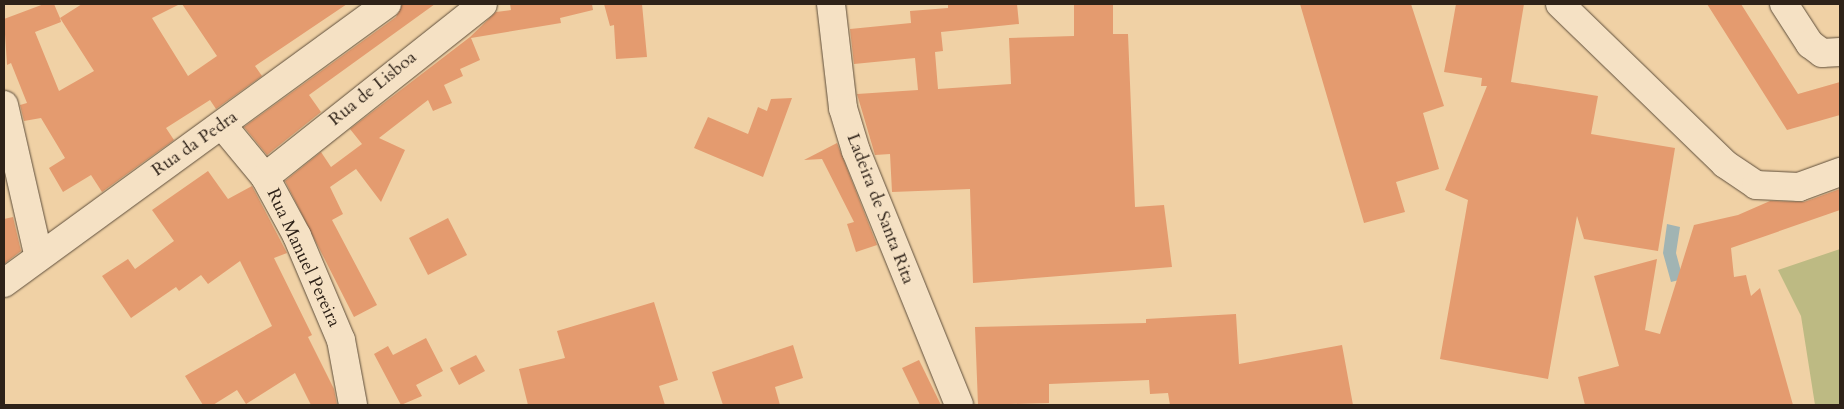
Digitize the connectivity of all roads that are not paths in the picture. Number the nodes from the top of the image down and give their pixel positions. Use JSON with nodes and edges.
{"nodes":[{"id":1,"x":387,"y":4,"type":"edge"},
{"id":2,"x":483,"y":4,"type":"edge"},
{"id":3,"x":831,"y":4,"type":"edge"},
{"id":4,"x":1560,"y":4,"type":"edge"},
{"id":5,"x":1784,"y":4,"type":"edge"},
{"id":6,"x":1840,"y":52,"type":"edge"},
{"id":7,"x":4,"y":105,"type":"edge"},
{"id":8,"x":222,"y":125,"type":"junction"},
{"id":9,"x":1840,"y":172,"type":"edge"},
{"id":10,"x":265,"y":177,"type":"junction"},
{"id":11,"x":38,"y":254,"type":"junction"},
{"id":12,"x":4,"y":283,"type":"edge"},
{"id":13,"x":353,"y":405,"type":"edge"},
{"id":14,"x":959,"y":405,"type":"edge"}],
"edges":[{"from":1,"to":8,"type":"street","name":"Rua da Pedra"},
{"from":2,"to":10,"type":"street","name":"Rua de Lisboa"},
{"from":3,"to":14,"type":"street","name":"Ladeira de Santa Rita"},
{"from":4,"to":9,"type":"street"},
{"from":5,"to":6,"type":"street"},
{"from":7,"to":11,"type":"street"},
{"from":8,"to":10,"type":"street","name":"Rua Manuel Pereira"},
{"from":8,"to":11,"type":"street","name":"Rua da Pedra"},
{"from":10,"to":13,"type":"street","name":"Rua Manuel Pereira"},
{"from":11,"to":12,"type":"street","name":"Rua da Pedra"}]}
